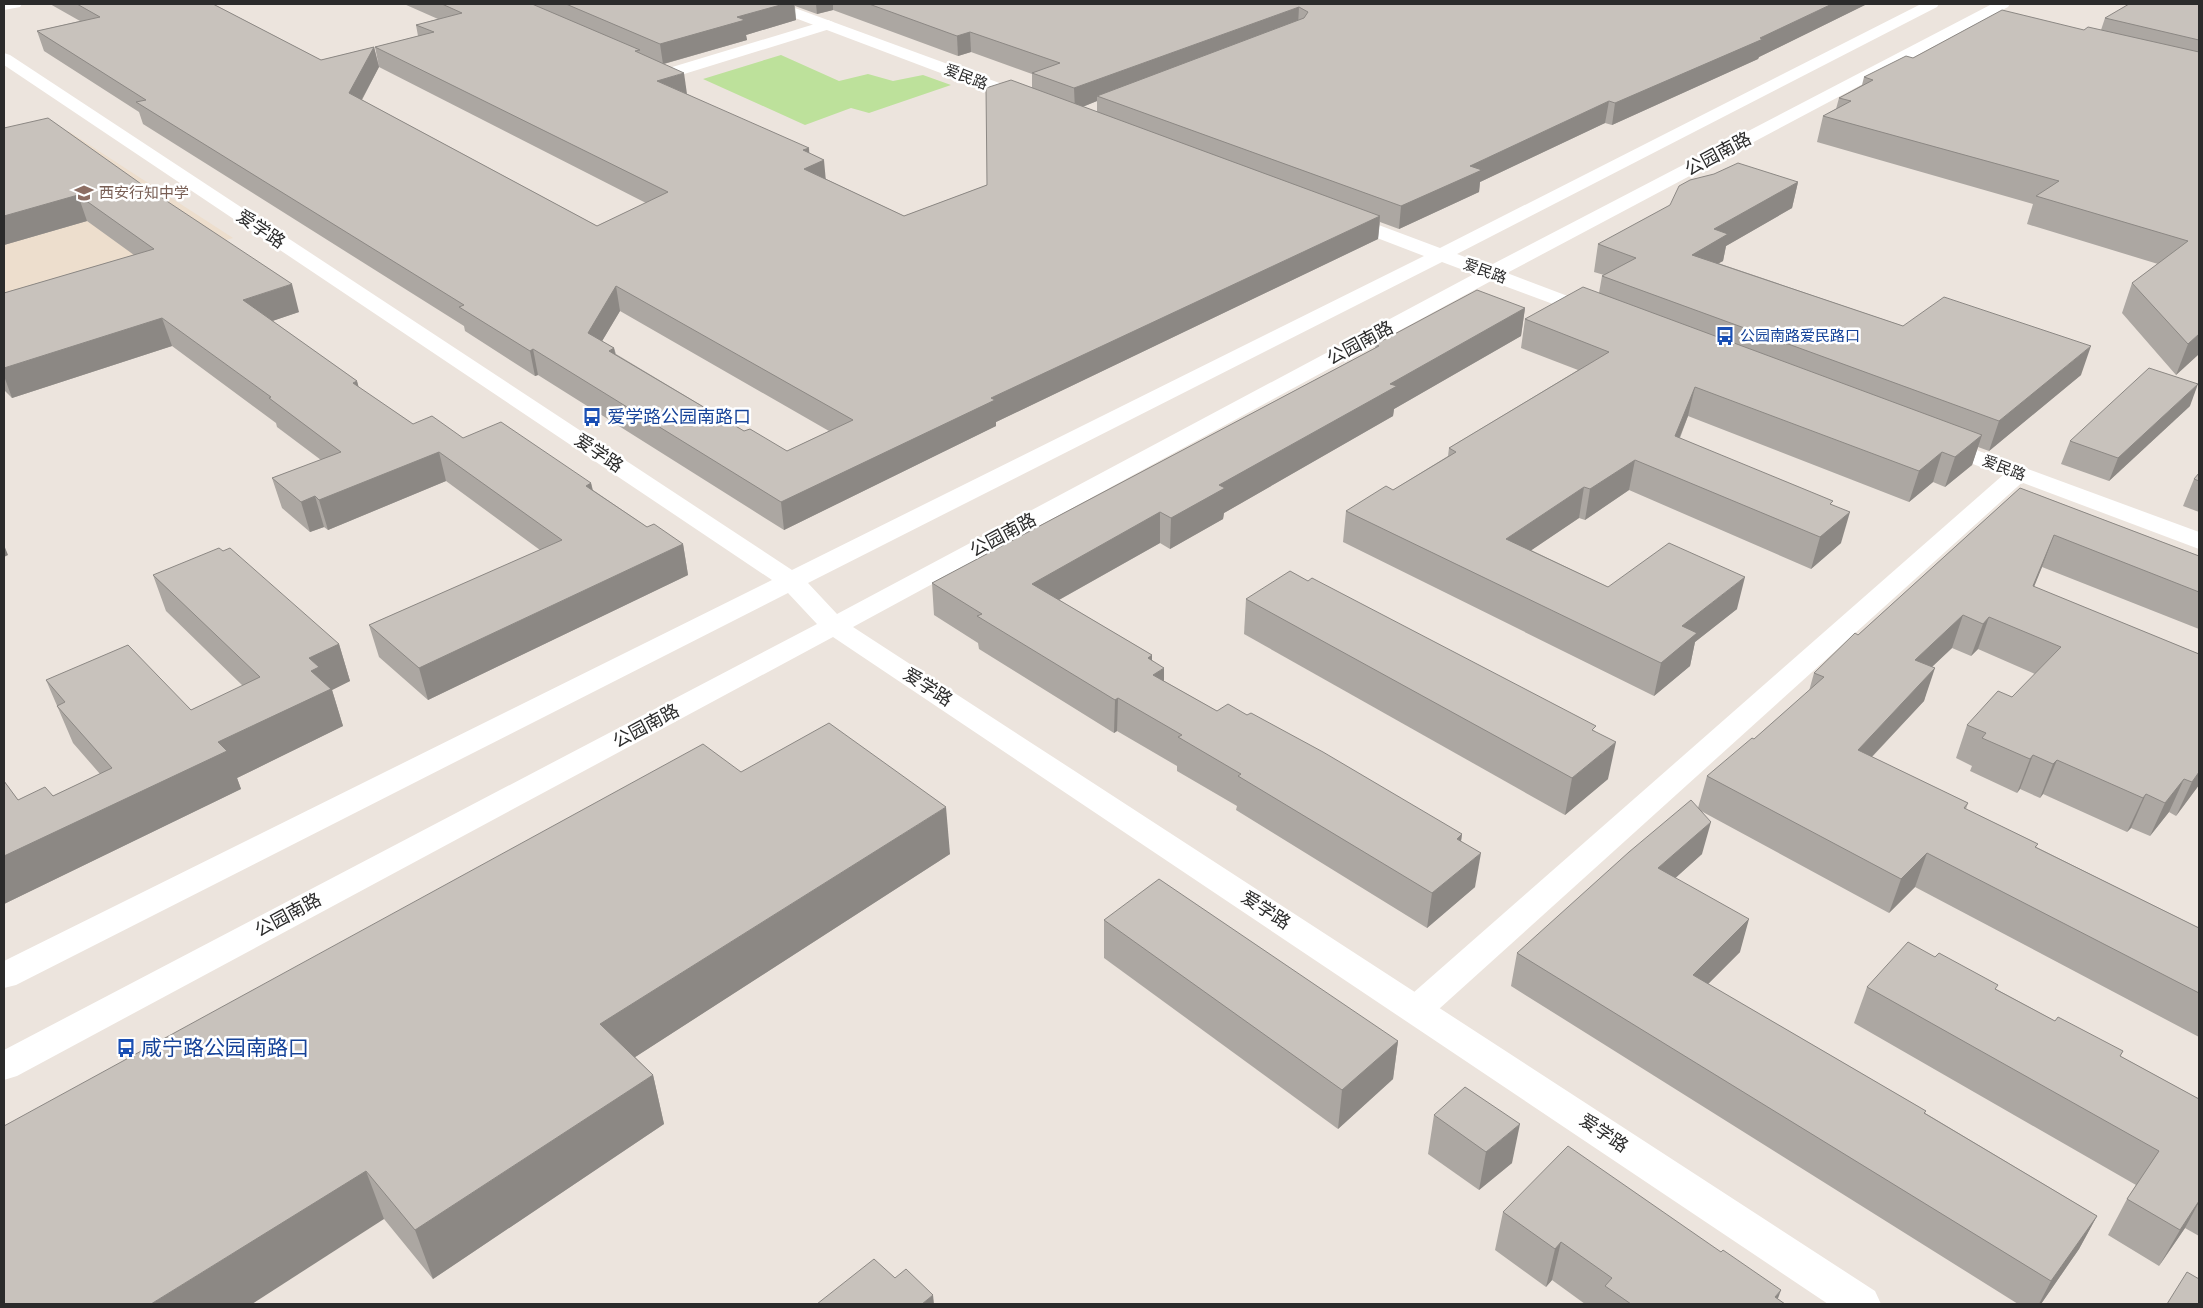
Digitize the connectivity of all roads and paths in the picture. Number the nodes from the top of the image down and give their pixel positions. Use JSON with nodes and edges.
{"nodes":[{"id":1,"x":15,"y":4,"type":"edge"},
{"id":2,"x":771,"y":4,"type":"edge"},
{"id":3,"x":1932,"y":4,"type":"edge"},
{"id":4,"x":4,"y":6,"type":"edge"},
{"id":5,"x":1990,"y":15,"type":"edge"},
{"id":6,"x":828,"y":25,"type":"junction"},
{"id":7,"x":4,"y":58,"type":"edge"},
{"id":8,"x":633,"y":58,"type":"edge"},
{"id":9,"x":1047,"y":108,"type":"edge"},
{"id":10,"x":1331,"y":214,"type":"edge"},
{"id":11,"x":1441,"y":255,"type":"junction"},
{"id":12,"x":1491,"y":273,"type":"junction"},
{"id":13,"x":1617,"y":321,"type":"edge"},
{"id":14,"x":1928,"y":439,"type":"edge"},
{"id":15,"x":2019,"y":473,"type":"junction"},
{"id":16,"x":2199,"y":541,"type":"edge"},
{"id":17,"x":791,"y":581,"type":"junction"},
{"id":18,"x":834,"y":626,"type":"junction"},
{"id":19,"x":4,"y":976,"type":"edge"},
{"id":20,"x":1417,"y":1009,"type":"junction"},
{"id":21,"x":4,"y":1066,"type":"edge"},
{"id":22,"x":1861,"y":1304,"type":"edge"}],
"edges":[{"from":1,"to":4,"type":"main road"},
{"from":2,"to":6,"type":"main road","name":"爱民路"},
{"from":3,"to":11,"type":"main road","name":"公园南路"},
{"from":5,"to":12,"type":"main road","name":"公园南路"},
{"from":6,"to":8,"type":"main road"},
{"from":6,"to":9,"type":"main road","name":"爱民路"},
{"from":7,"to":17,"type":"main road","name":"爱学路"},
{"from":10,"to":11,"type":"main road","name":"爱民路"},
{"from":11,"to":12,"type":"main road","name":"爱民路"},
{"from":11,"to":17,"type":"main road","name":"公园南路"},
{"from":12,"to":13,"type":"main road","name":"爱民路"},
{"from":12,"to":18,"type":"main road","name":"公园南路"},
{"from":14,"to":15,"type":"main road","name":"爱民路"},
{"from":15,"to":16,"type":"main road","name":"爱民路"},
{"from":15,"to":20,"type":"main road"},
{"from":17,"to":18,"type":"main road","name":"爱学路"},
{"from":17,"to":19,"type":"main road","name":"公园南路"},
{"from":18,"to":20,"type":"main road","name":"爱学路"},
{"from":18,"to":21,"type":"main road","name":"公园南路"},
{"from":20,"to":22,"type":"main road","name":"爱学路"}]}
